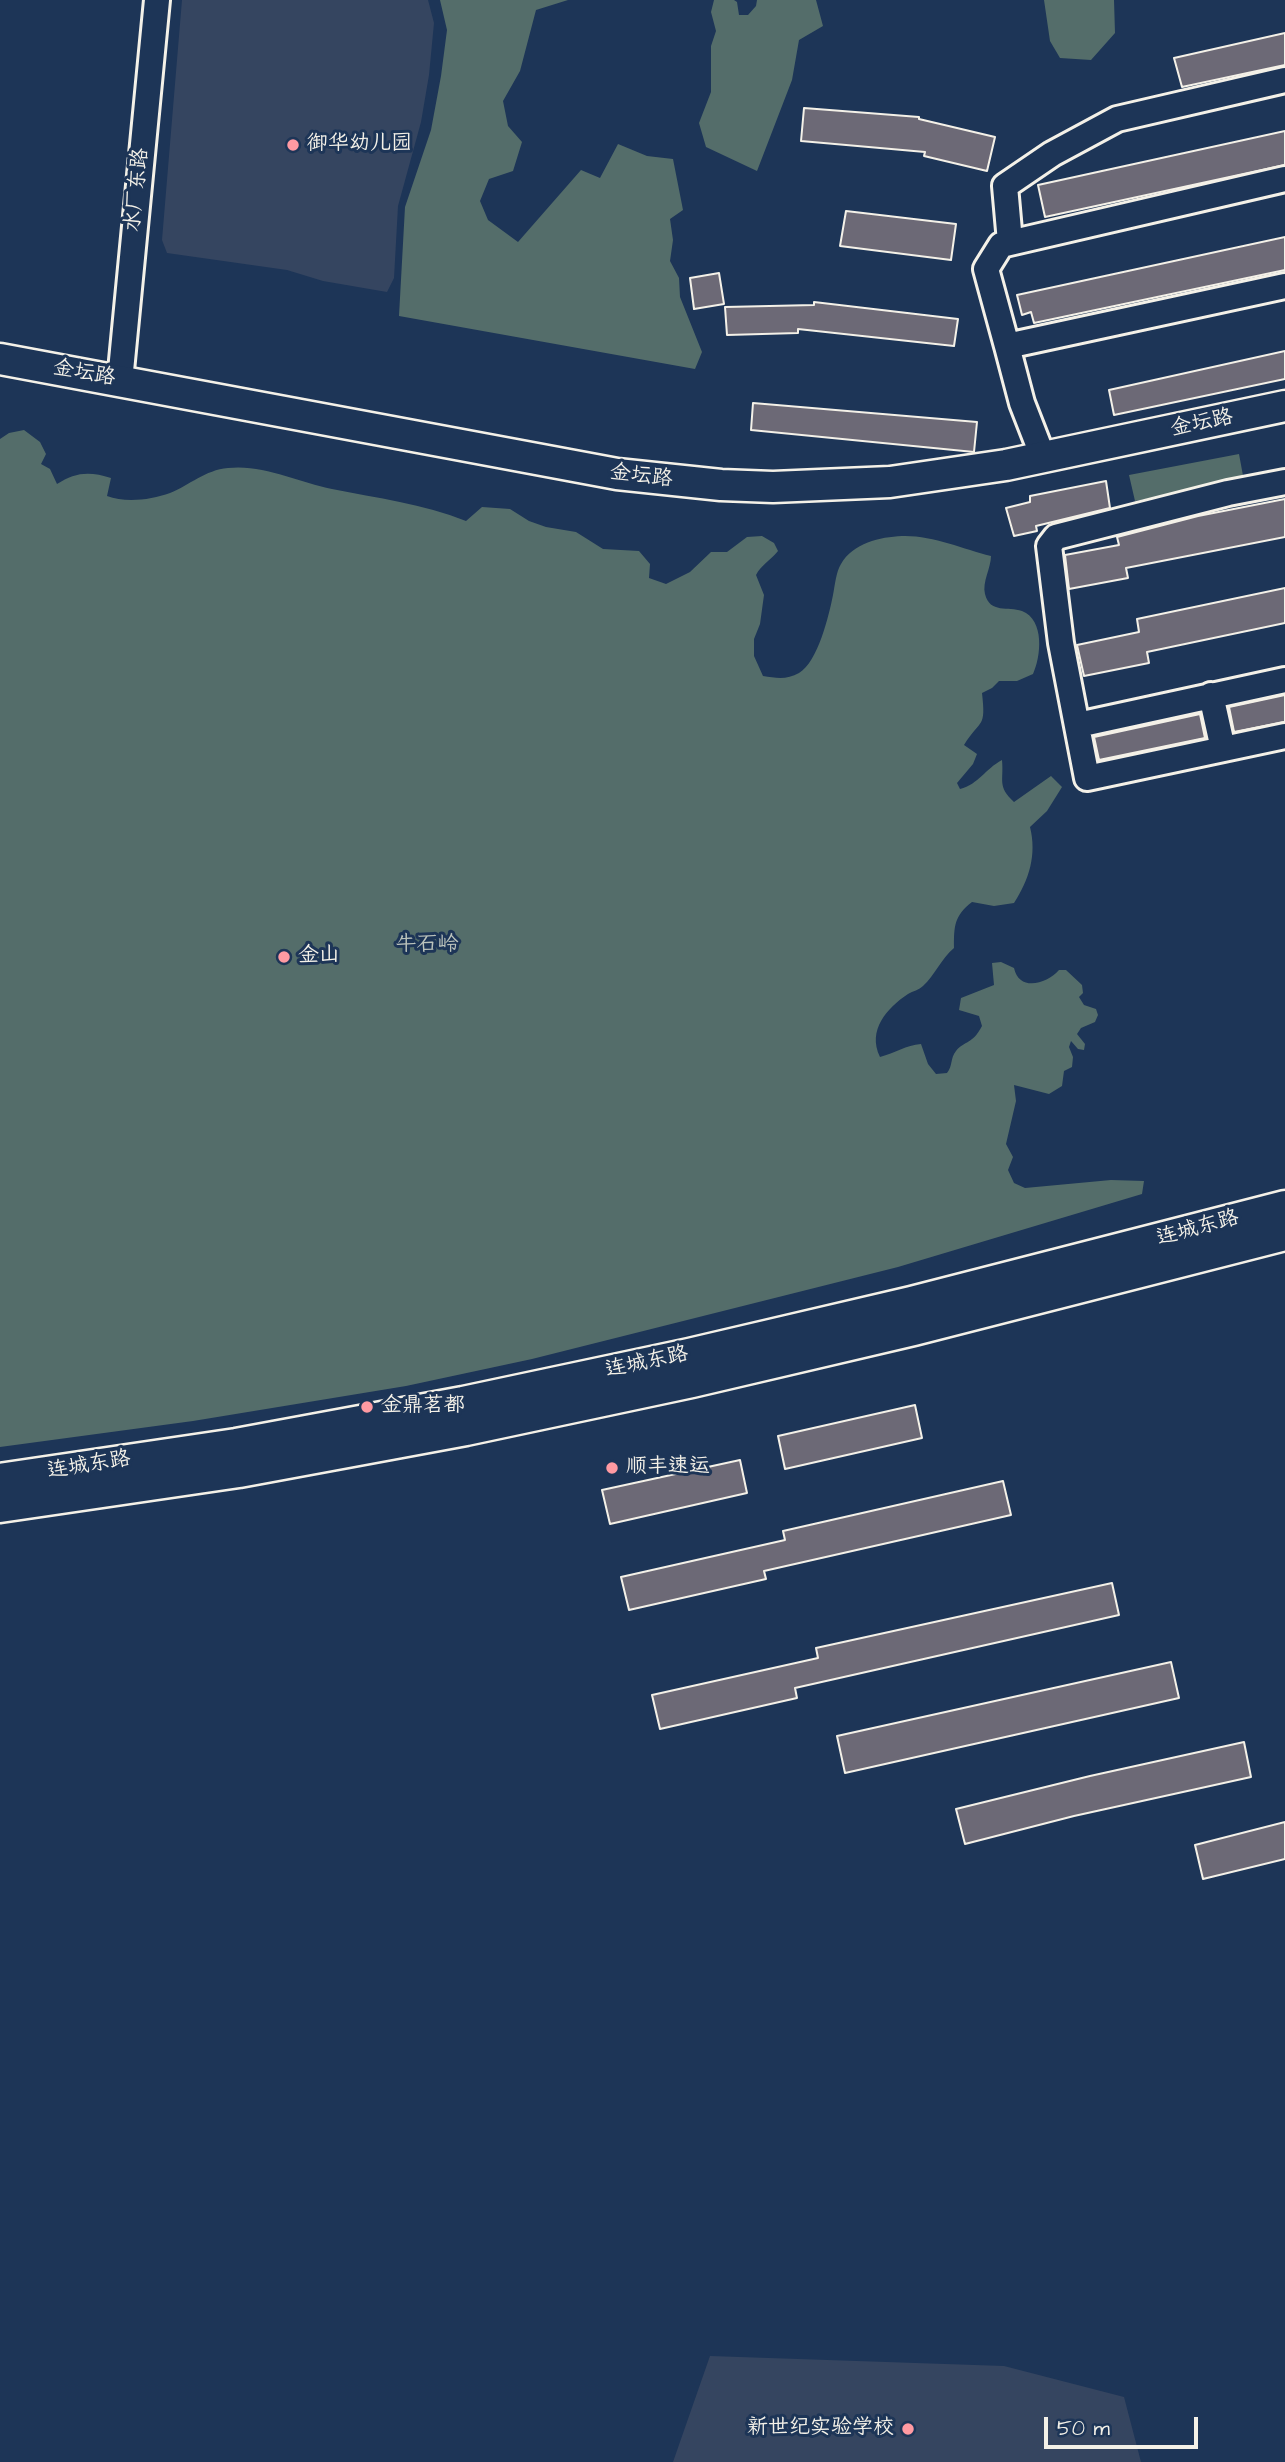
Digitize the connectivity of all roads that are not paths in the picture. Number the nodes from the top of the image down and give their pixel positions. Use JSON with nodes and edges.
{"nodes":[{"id":1,"x":157,"y":0,"type":"edge"},
{"id":2,"x":1285,"y":80,"type":"edge"},
{"id":3,"x":1285,"y":179,"type":"edge"},
{"id":4,"x":1010,"y":242,"type":"junction"},
{"id":5,"x":1285,"y":286,"type":"edge"},
{"id":6,"x":1007,"y":346,"type":"junction"},
{"id":7,"x":0,"y":359,"type":"edge"},
{"id":8,"x":120,"y":381,"type":"junction"},
{"id":9,"x":1285,"y":406,"type":"edge"},
{"id":10,"x":1043,"y":457,"type":"junction"},
{"id":11,"x":1285,"y":482,"type":"edge"},
{"id":12,"x":1285,"y":680,"type":"edge"},
{"id":13,"x":1211,"y":695,"type":"junction"},
{"id":14,"x":1078,"y":725,"type":"junction"},
{"id":15,"x":1285,"y":736,"type":"edge"},
{"id":16,"x":1223,"y":749,"type":"junction"},
{"id":17,"x":1285,"y":1206,"type":"edge"},
{"id":18,"x":1285,"y":1236,"type":"edge"},
{"id":19,"x":0,"y":1479,"type":"edge"},
{"id":20,"x":0,"y":1507,"type":"edge"}],
"edges":[{"from":1,"to":8,"type":"street","name":"水厂东路"},
{"from":2,"to":4,"type":"street"},
{"from":3,"to":4,"type":"street"},
{"from":4,"to":6,"type":"street"},
{"from":5,"to":6,"type":"street"},
{"from":6,"to":10,"type":"street"},
{"from":7,"to":8,"type":"main road","name":"金坛路"},
{"from":8,"to":10,"type":"main road","name":"金坛路"},
{"from":9,"to":10,"type":"main road","name":"金坛路"},
{"from":11,"to":14,"type":"street"},
{"from":12,"to":13,"type":"street"},
{"from":13,"to":14,"type":"street"},
{"from":13,"to":16,"type":"street"},
{"from":14,"to":16,"type":"street"},
{"from":15,"to":16,"type":"street"},
{"from":17,"to":19,"type":"main road","name":"连城东路"},
{"from":18,"to":20,"type":"main road","name":"连城东路"}]}
